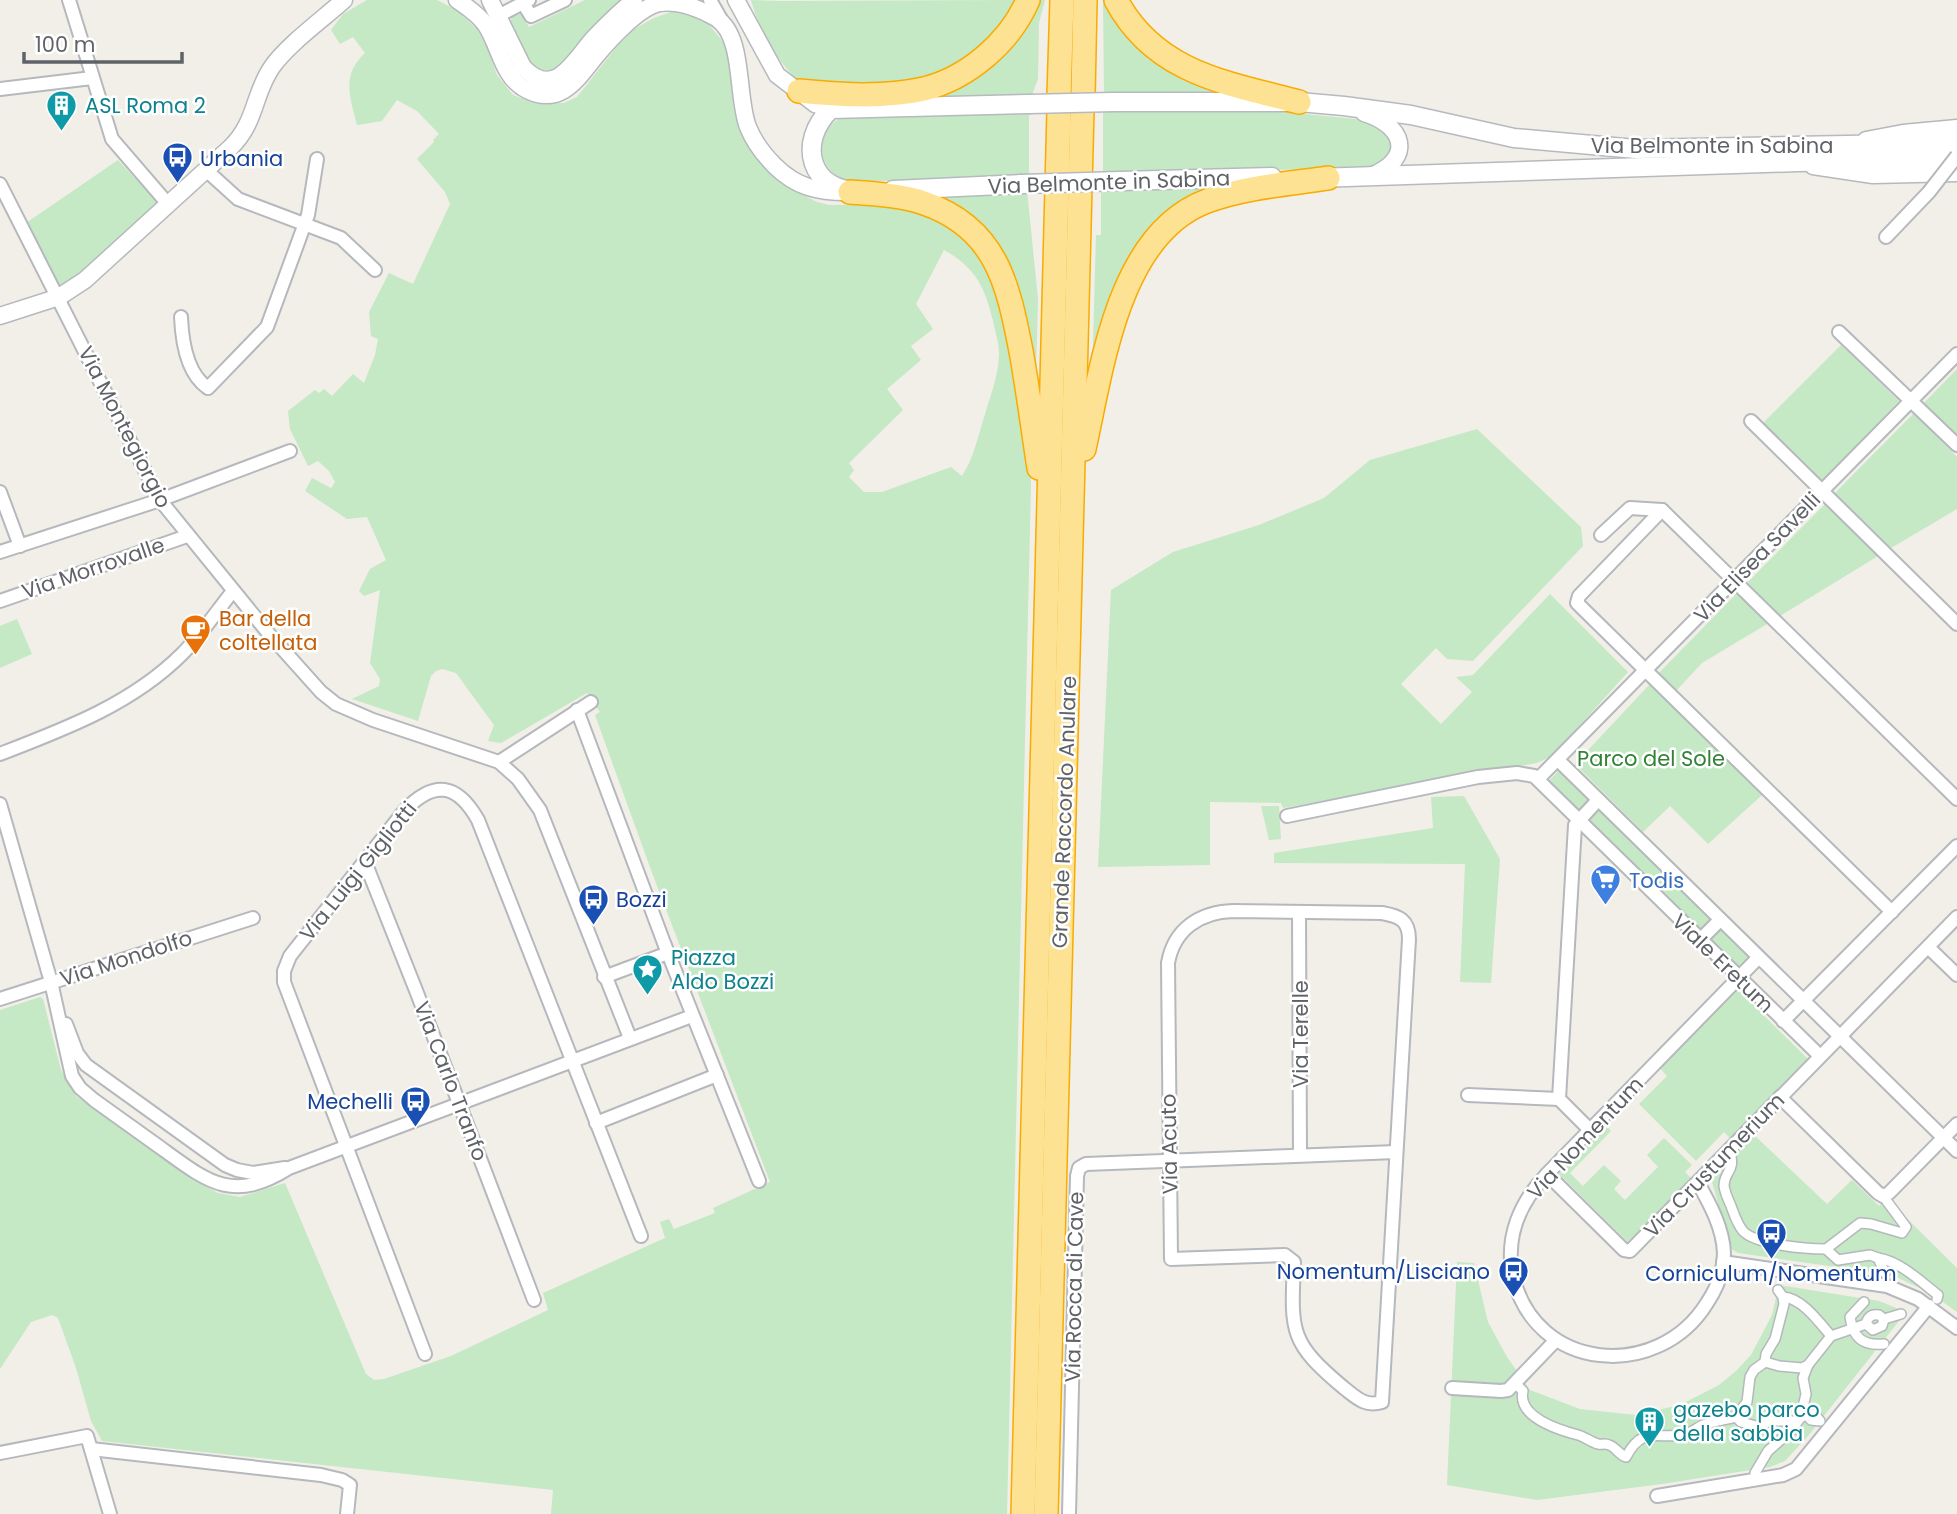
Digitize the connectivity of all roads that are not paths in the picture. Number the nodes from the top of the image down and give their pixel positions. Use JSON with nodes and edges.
{"nodes":[{"id":1,"x":344,"y":0,"type":"edge"},
{"id":2,"x":457,"y":0,"type":"edge"},
{"id":3,"x":474,"y":0,"type":"edge"},
{"id":4,"x":490,"y":0,"type":"edge"},
{"id":5,"x":565,"y":0,"type":"edge"},
{"id":6,"x":634,"y":0,"type":"edge"},
{"id":7,"x":710,"y":0,"type":"edge"},
{"id":8,"x":1028,"y":0,"type":"edge"},
{"id":9,"x":1062,"y":0,"type":"edge"},
{"id":10,"x":1085,"y":0,"type":"edge"},
{"id":11,"x":1116,"y":0,"type":"edge"},
{"id":12,"x":662,"y":1,"type":"edge"},
{"id":13,"x":74,"y":2,"type":"edge"},
{"id":14,"x":526,"y":2,"type":"edge"},
{"id":15,"x":741,"y":5,"type":"edge"},
{"id":16,"x":492,"y":20,"type":"junction"},
{"id":17,"x":722,"y":22,"type":"junction"},
{"id":18,"x":92,"y":78,"type":"junction"},
{"id":19,"x":546,"y":87,"type":"junction"},
{"id":20,"x":0,"y":89,"type":"edge"},
{"id":21,"x":799,"y":91,"type":"junction"},
{"id":22,"x":891,"y":93,"type":"junction"},
{"id":23,"x":1299,"y":103,"type":"junction"},
{"id":24,"x":1345,"y":107,"type":"junction"},
{"id":25,"x":831,"y":109,"type":"junction"},
{"id":26,"x":1957,"y":128,"type":"edge"},
{"id":27,"x":1957,"y":144,"type":"edge"},
{"id":28,"x":1847,"y":145,"type":"junction"},
{"id":29,"x":1957,"y":158,"type":"edge"},
{"id":30,"x":317,"y":159,"type":"dead end"},
{"id":31,"x":1797,"y":162,"type":"junction"},
{"id":32,"x":206,"y":170,"type":"junction"},
{"id":33,"x":1957,"y":173,"type":"edge"},
{"id":34,"x":1369,"y":177,"type":"junction"},
{"id":35,"x":1328,"y":178,"type":"junction"},
{"id":36,"x":0,"y":184,"type":"edge"},
{"id":37,"x":850,"y":192,"type":"junction"},
{"id":38,"x":168,"y":204,"type":"junction"},
{"id":39,"x":305,"y":224,"type":"junction"},
{"id":40,"x":1886,"y":237,"type":"dead end"},
{"id":41,"x":375,"y":270,"type":"dead end"},
{"id":42,"x":59,"y":297,"type":"junction"},
{"id":43,"x":0,"y":316,"type":"edge"},
{"id":44,"x":181,"y":317,"type":"dead end"},
{"id":45,"x":1839,"y":332,"type":"dead end"},
{"id":46,"x":1957,"y":354,"type":"edge"},
{"id":47,"x":1911,"y":401,"type":"junction"},
{"id":48,"x":1751,"y":421,"type":"dead end"},
{"id":49,"x":1957,"y":445,"type":"edge"},
{"id":50,"x":290,"y":451,"type":"dead end"},
{"id":51,"x":1822,"y":491,"type":"junction"},
{"id":52,"x":0,"y":492,"type":"edge"},
{"id":53,"x":160,"y":500,"type":"junction"},
{"id":54,"x":1073,"y":503,"type":"junction"},
{"id":55,"x":1049,"y":509,"type":"junction"},
{"id":56,"x":1662,"y":510,"type":"junction"},
{"id":57,"x":1601,"y":535,"type":"dead end"},
{"id":58,"x":187,"y":536,"type":"junction"},
{"id":59,"x":20,"y":546,"type":"junction"},
{"id":60,"x":0,"y":552,"type":"edge"},
{"id":61,"x":1735,"y":581,"type":"junction"},
{"id":62,"x":233,"y":591,"type":"junction"},
{"id":63,"x":0,"y":601,"type":"edge"},
{"id":64,"x":1957,"y":624,"type":"edge"},
{"id":65,"x":1645,"y":671,"type":"junction"},
{"id":66,"x":591,"y":702,"type":"dead end"},
{"id":67,"x":578,"y":710,"type":"junction"},
{"id":68,"x":0,"y":754,"type":"edge"},
{"id":69,"x":1558,"y":760,"type":"junction"},
{"id":70,"x":499,"y":762,"type":"junction"},
{"id":71,"x":1538,"y":779,"type":"junction"},
{"id":72,"x":1957,"y":799,"type":"edge"},
{"id":73,"x":1598,"y":800,"type":"junction"},
{"id":74,"x":0,"y":804,"type":"edge"},
{"id":75,"x":1287,"y":817,"type":"dead end"},
{"id":76,"x":1578,"y":820,"type":"junction"},
{"id":77,"x":1957,"y":846,"type":"edge"},
{"id":78,"x":365,"y":862,"type":"junction"},
{"id":79,"x":1299,"y":912,"type":"junction"},
{"id":80,"x":1892,"y":912,"type":"junction"},
{"id":81,"x":1957,"y":917,"type":"edge"},
{"id":82,"x":253,"y":918,"type":"dead end"},
{"id":83,"x":1720,"y":920,"type":"junction"},
{"id":84,"x":1700,"y":940,"type":"junction"},
{"id":85,"x":1928,"y":947,"type":"junction"},
{"id":86,"x":668,"y":953,"type":"junction"},
{"id":87,"x":1758,"y":958,"type":"junction"},
{"id":88,"x":1957,"y":975,"type":"edge"},
{"id":89,"x":604,"y":977,"type":"junction"},
{"id":90,"x":1738,"y":978,"type":"junction"},
{"id":91,"x":51,"y":982,"type":"junction"},
{"id":92,"x":0,"y":999,"type":"edge"},
{"id":93,"x":1804,"y":1001,"type":"junction"},
{"id":94,"x":692,"y":1016,"type":"junction"},
{"id":95,"x":1783,"y":1021,"type":"junction"},
{"id":96,"x":1839,"y":1036,"type":"junction"},
{"id":97,"x":629,"y":1038,"type":"junction"},
{"id":98,"x":1820,"y":1056,"type":"junction"},
{"id":99,"x":572,"y":1060,"type":"junction"},
{"id":100,"x":717,"y":1075,"type":"junction"},
{"id":101,"x":1468,"y":1095,"type":"dead end"},
{"id":102,"x":1780,"y":1097,"type":"junction"},
{"id":103,"x":1559,"y":1100,"type":"junction"},
{"id":104,"x":459,"y":1104,"type":"junction"},
{"id":105,"x":596,"y":1123,"type":"junction"},
{"id":106,"x":1957,"y":1124,"type":"edge"},
{"id":107,"x":1590,"y":1130,"type":"junction"},
{"id":108,"x":1944,"y":1138,"type":"junction"},
{"id":109,"x":346,"y":1147,"type":"junction"},
{"id":110,"x":1729,"y":1150,"type":"junction"},
{"id":111,"x":1957,"y":1151,"type":"edge"},
{"id":112,"x":1396,"y":1152,"type":"junction"},
{"id":113,"x":1300,"y":1155,"type":"junction"},
{"id":114,"x":1169,"y":1163,"type":"junction"},
{"id":115,"x":289,"y":1168,"type":"junction"},
{"id":116,"x":1547,"y":1174,"type":"junction"},
{"id":117,"x":759,"y":1181,"type":"dead end"},
{"id":118,"x":1698,"y":1183,"type":"junction"},
{"id":119,"x":1883,"y":1196,"type":"junction"},
{"id":120,"x":641,"y":1236,"type":"dead end"},
{"id":121,"x":1826,"y":1249,"type":"junction"},
{"id":122,"x":1878,"y":1258,"type":"junction"},
{"id":123,"x":1723,"y":1262,"type":"junction"},
{"id":124,"x":1885,"y":1273,"type":"dead end"},
{"id":125,"x":534,"y":1300,"type":"dead end"},
{"id":126,"x":1864,"y":1302,"type":"dead end"},
{"id":127,"x":1933,"y":1303,"type":"junction"},
{"id":128,"x":1901,"y":1314,"type":"dead end"},
{"id":129,"x":1957,"y":1328,"type":"edge"},
{"id":130,"x":1852,"y":1329,"type":"junction"},
{"id":131,"x":1831,"y":1336,"type":"junction"},
{"id":132,"x":1556,"y":1340,"type":"junction"},
{"id":133,"x":1884,"y":1344,"type":"dead end"},
{"id":134,"x":425,"y":1354,"type":"dead end"},
{"id":135,"x":1765,"y":1362,"type":"junction"},
{"id":136,"x":1808,"y":1365,"type":"junction"},
{"id":137,"x":1519,"y":1387,"type":"dead end"},
{"id":138,"x":1452,"y":1388,"type":"dead end"},
{"id":139,"x":1803,"y":1415,"type":"junction"},
{"id":140,"x":1736,"y":1417,"type":"junction"},
{"id":141,"x":91,"y":1449,"type":"junction"},
{"id":142,"x":0,"y":1453,"type":"edge"},
{"id":143,"x":1755,"y":1473,"type":"dead end"},
{"id":144,"x":1657,"y":1496,"type":"dead end"},
{"id":145,"x":110,"y":1514,"type":"edge"},
{"id":146,"x":347,"y":1514,"type":"edge"},
{"id":147,"x":1023,"y":1514,"type":"edge"},
{"id":148,"x":1046,"y":1514,"type":"edge"},
{"id":149,"x":1069,"y":1514,"type":"edge"}],
"edges":[{"from":1,"to":32,"type":"street"},
{"from":2,"to":16,"type":"street"},
{"from":3,"to":16,"type":"street"},
{"from":4,"to":16,"type":"street"},
{"from":5,"to":14,"type":"street"},
{"from":6,"to":19,"type":"street"},
{"from":7,"to":17,"type":"street"},
{"from":8,"to":22,"type":"highway"},
{"from":9,"to":55,"type":"highway","name":"Grande Raccordo Anulare"},
{"from":10,"to":54,"type":"highway","name":"Grande Raccordo Anulare"},
{"from":11,"to":23,"type":"highway"},
{"from":12,"to":17,"type":"street"},
{"from":12,"to":19,"type":"street"},
{"from":13,"to":18,"type":"street"},
{"from":14,"to":16,"type":"street"},
{"from":15,"to":21,"type":"street"},
{"from":16,"to":19,"type":"street"},
{"from":17,"to":37,"type":"street","name":"Via Belmonte in Sabina"},
{"from":18,"to":20,"type":"street"},
{"from":18,"to":38,"type":"street"},
{"from":21,"to":22,"type":"highway"},
{"from":21,"to":25,"type":"street"},
{"from":22,"to":25,"type":"highway"},
{"from":23,"to":24,"type":"main road","name":"Via Belmonte in Sabina"},
{"from":23,"to":25,"type":"main road","name":"Via Belmonte in Sabina","bridge":true},
{"from":24,"to":28,"type":"main road","name":"Via Belmonte in Sabina"},
{"from":24,"to":34,"type":"street","name":"Via Belmonte in Sabina"},
{"from":25,"to":37,"type":"main road"},
{"from":26,"to":28,"type":"street"},
{"from":27,"to":28,"type":"main road","name":"Via Belmonte in Sabina"},
{"from":29,"to":31,"type":"main road","name":"Via Belmonte in Sabina"},
{"from":29,"to":40,"type":"street","bridge":true},
{"from":30,"to":39,"type":"street"},
{"from":31,"to":33,"type":"street"},
{"from":31,"to":34,"type":"main road","name":"Via Belmonte in Sabina"},
{"from":32,"to":38,"type":"street"},
{"from":32,"to":39,"type":"street"},
{"from":34,"to":35,"type":"main road","name":"Via Belmonte in Sabina"},
{"from":35,"to":37,"type":"main road","name":"Via Belmonte in Sabina","bridge":true},
{"from":35,"to":54,"type":"highway"},
{"from":36,"to":42,"type":"street","name":"Via Montegiorgio"},
{"from":37,"to":55,"type":"highway"},
{"from":38,"to":42,"type":"street"},
{"from":39,"to":41,"type":"street"},
{"from":39,"to":44,"type":"street"},
{"from":42,"to":43,"type":"street"},
{"from":42,"to":53,"type":"street","name":"Via Montegiorgio"},
{"from":45,"to":47,"type":"street"},
{"from":46,"to":47,"type":"street","name":"Via Elisea Savelli"},
{"from":47,"to":49,"type":"street"},
{"from":47,"to":51,"type":"street","name":"Via Elisea Savelli"},
{"from":48,"to":51,"type":"street"},
{"from":50,"to":53,"type":"street"},
{"from":51,"to":61,"type":"street","name":"Via Elisea Savelli"},
{"from":51,"to":64,"type":"street"},
{"from":52,"to":59,"type":"street"},
{"from":53,"to":58,"type":"street","name":"Via Montegiorgio"},
{"from":53,"to":59,"type":"street"},
{"from":54,"to":148,"type":"highway","name":"Grande Raccordo Anulare"},
{"from":55,"to":147,"type":"highway","name":"Grande Raccordo Anulare"},
{"from":56,"to":57,"type":"street"},
{"from":56,"to":61,"type":"street"},
{"from":56,"to":65,"type":"street"},
{"from":58,"to":62,"type":"street","name":"Via Montegiorgio"},
{"from":58,"to":63,"type":"street","name":"Via Morrovalle"},
{"from":59,"to":60,"type":"street"},
{"from":61,"to":65,"type":"street","name":"Via Elisea Savelli"},
{"from":61,"to":72,"type":"street"},
{"from":62,"to":68,"type":"street"},
{"from":62,"to":70,"type":"street","name":"Via Montegiorgio"},
{"from":65,"to":69,"type":"street","name":"Via Elisea Savelli"},
{"from":65,"to":80,"type":"street"},
{"from":66,"to":67,"type":"street"},
{"from":67,"to":70,"type":"street"},
{"from":67,"to":86,"type":"street"},
{"from":69,"to":71,"type":"street","name":"Via Elisea Savelli"},
{"from":69,"to":73,"type":"street","name":"Viale Eretum"},
{"from":70,"to":89,"type":"street"},
{"from":71,"to":75,"type":"street"},
{"from":71,"to":76,"type":"street","name":"Viale Eretum"},
{"from":73,"to":76,"type":"street"},
{"from":73,"to":83,"type":"street","name":"Viale Eretum"},
{"from":74,"to":91,"type":"street"},
{"from":76,"to":84,"type":"street","name":"Viale Eretum"},
{"from":76,"to":103,"type":"street"},
{"from":77,"to":80,"type":"street"},
{"from":78,"to":99,"type":"street","name":"Via Luigi Gigliotti"},
{"from":78,"to":104,"type":"street","name":"Via Carlo Tranfo"},
{"from":78,"to":109,"type":"street","name":"Via Luigi Gigliotti"},
{"from":79,"to":112,"type":"street","name":"Via Acuto"},
{"from":79,"to":113,"type":"street","name":"Via Terelle"},
{"from":79,"to":114,"type":"street","name":"Via Acuto"},
{"from":80,"to":93,"type":"street"},
{"from":81,"to":85,"type":"street","name":"Via Crustumerium"},
{"from":82,"to":91,"type":"street","name":"Via Mondolfo"},
{"from":83,"to":84,"type":"street"},
{"from":83,"to":87,"type":"street","name":"Viale Eretum"},
{"from":84,"to":90,"type":"street","name":"Viale Eretum"},
{"from":85,"to":88,"type":"street"},
{"from":85,"to":96,"type":"street","name":"Via Crustumerium"},
{"from":86,"to":89,"type":"street"},
{"from":86,"to":94,"type":"street"},
{"from":87,"to":90,"type":"street","name":"Via Nomentum"},
{"from":87,"to":93,"type":"street","name":"Viale Eretum"},
{"from":89,"to":97,"type":"street"},
{"from":90,"to":95,"type":"street","name":"Viale Eretum"},
{"from":90,"to":107,"type":"street","name":"Via Nomentum"},
{"from":91,"to":92,"type":"street","name":"Via Mondolfo"},
{"from":91,"to":115,"type":"street"},
{"from":91,"to":115,"type":"street"},
{"from":93,"to":95,"type":"street"},
{"from":93,"to":96,"type":"street","name":"Viale Eretum"},
{"from":94,"to":97,"type":"street"},
{"from":94,"to":100,"type":"street"},
{"from":95,"to":98,"type":"street","name":"Viale Eretum"},
{"from":96,"to":98,"type":"street","name":"Via Crustumerium"},
{"from":96,"to":108,"type":"street","name":"Viale Eretum"},
{"from":97,"to":99,"type":"street"},
{"from":98,"to":102,"type":"street","name":"Via Crustumerium"},
{"from":99,"to":104,"type":"street"},
{"from":99,"to":105,"type":"street","name":"Via Luigi Gigliotti"},
{"from":100,"to":105,"type":"street"},
{"from":100,"to":117,"type":"street"},
{"from":101,"to":103,"type":"street"},
{"from":102,"to":110,"type":"street","name":"Via Crustumerium"},
{"from":102,"to":119,"type":"street"},
{"from":103,"to":107,"type":"street"},
{"from":104,"to":109,"type":"street"},
{"from":104,"to":125,"type":"street","name":"Via Carlo Tranfo"},
{"from":105,"to":120,"type":"street","name":"Via Luigi Gigliotti"},
{"from":106,"to":108,"type":"street"},
{"from":107,"to":116,"type":"street","name":"Via Nomentum"},
{"from":108,"to":111,"type":"street","name":"Viale Eretum"},
{"from":108,"to":119,"type":"street"},
{"from":109,"to":115,"type":"street"},
{"from":109,"to":134,"type":"street","name":"Via Luigi Gigliotti"},
{"from":110,"to":118,"type":"street","name":"Via Crustumerium"},
{"from":110,"to":121,"type":"street"},
{"from":112,"to":113,"type":"street","name":"Via Rocca di Cave"},
{"from":112,"to":114,"type":"street","name":"Via Acuto"},
{"from":113,"to":114,"type":"street","name":"Via Rocca di Cave"},
{"from":114,"to":149,"type":"street","name":"Via Rocca di Cave"},
{"from":116,"to":118,"type":"street","name":"Via Crustumerium"},
{"from":116,"to":132,"type":"street","name":"Via Nomentum"},
{"from":118,"to":123,"type":"street","name":"Via Nomentum"},
{"from":119,"to":121,"type":"street"},
{"from":121,"to":122,"type":"street"},
{"from":122,"to":124,"type":"street"},
{"from":122,"to":127,"type":"street"},
{"from":123,"to":127,"type":"street"},
{"from":123,"to":132,"type":"street","name":"Via Nomentum"},
{"from":126,"to":130,"type":"street"},
{"from":127,"to":129,"type":"street"},
{"from":127,"to":144,"type":"street"},
{"from":128,"to":130,"type":"street"},
{"from":130,"to":131,"type":"street"},
{"from":130,"to":133,"type":"street"},
{"from":131,"to":135,"type":"street"},
{"from":131,"to":136,"type":"street"},
{"from":132,"to":138,"type":"street"},
{"from":135,"to":136,"type":"street"},
{"from":135,"to":140,"type":"street"},
{"from":136,"to":139,"type":"street"},
{"from":137,"to":140,"type":"street"},
{"from":139,"to":140,"type":"street"},
{"from":139,"to":143,"type":"street"},
{"from":141,"to":142,"type":"street"},
{"from":141,"to":145,"type":"street"},
{"from":141,"to":146,"type":"street"}]}
